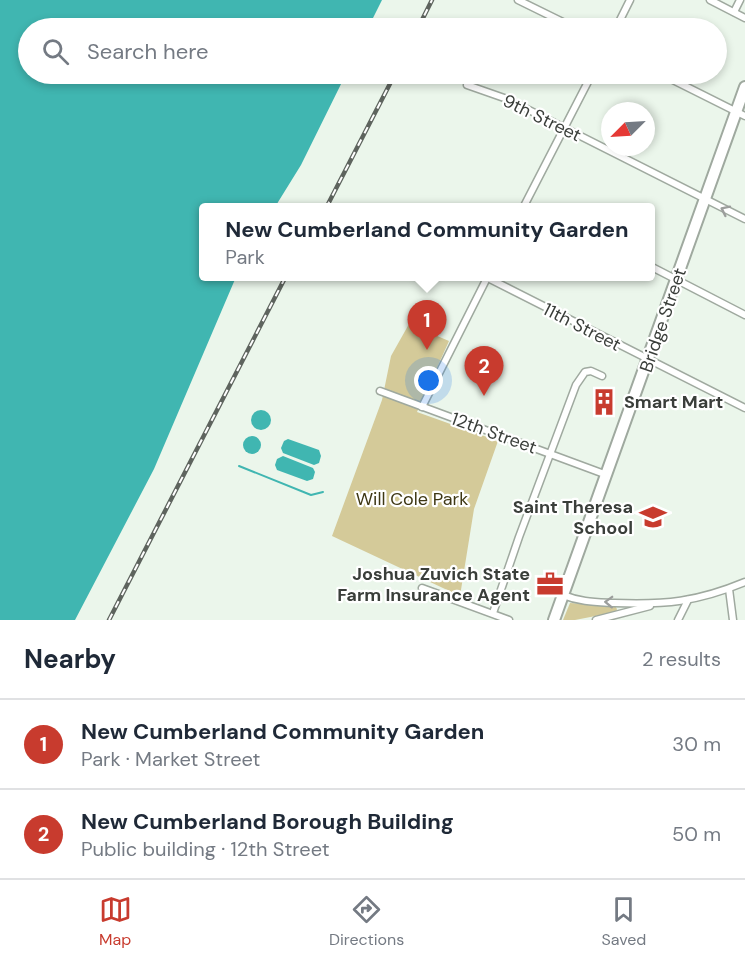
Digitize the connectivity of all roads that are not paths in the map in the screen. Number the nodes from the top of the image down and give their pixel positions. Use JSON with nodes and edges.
{"nodes":[{"id":1,"x":518,"y":0,"type":"edge"},
{"id":2,"x":630,"y":0,"type":"edge"},
{"id":3,"x":710,"y":0,"type":"edge"},
{"id":4,"x":740,"y":0,"type":"edge"},
{"id":5,"x":734,"y":12,"type":"junction"},
{"id":6,"x":555,"y":18,"type":"edge"},
{"id":7,"x":621,"y":18,"type":"edge"},
{"id":8,"x":745,"y":18,"type":"edge"},
{"id":9,"x":587,"y":84,"type":"edge"},
{"id":10,"x":681,"y":84,"type":"edge"},
{"id":11,"x":467,"y":85,"type":"dead end"},
{"id":12,"x":745,"y":87,"type":"edge"},
{"id":13,"x":741,"y":114,"type":"edge"},
{"id":14,"x":563,"y":128,"type":"junction"},
{"id":15,"x":705,"y":200,"type":"junction"},
{"id":16,"x":525,"y":203,"type":"edge"},
{"id":17,"x":745,"y":219,"type":"edge"},
{"id":18,"x":655,"y":268,"type":"edge"},
{"id":19,"x":677,"y":280,"type":"junction"},
{"id":20,"x":484,"y":281,"type":"edge"},
{"id":21,"x":494,"y":281,"type":"edge"},
{"id":22,"x":745,"y":315,"type":"edge"},
{"id":23,"x":649,"y":360,"type":"junction"},
{"id":24,"x":602,"y":376,"type":"dead end"},
{"id":25,"x":380,"y":391,"type":"dead end"},
{"id":26,"x":422,"y":407,"type":"junction"},
{"id":27,"x":745,"y":408,"type":"edge"},
{"id":28,"x":551,"y":454,"type":"junction"},
{"id":29,"x":608,"y":475,"type":"junction"},
{"id":30,"x":745,"y":582,"type":"edge"},
{"id":31,"x":422,"y":588,"type":"dead end"},
{"id":32,"x":729,"y":589,"type":"junction"},
{"id":33,"x":563,"y":595,"type":"junction"},
{"id":34,"x":687,"y":600,"type":"junction"},
{"id":35,"x":656,"y":604,"type":"junction"},
{"id":36,"x":493,"y":613,"type":"junction"},
{"id":37,"x":509,"y":620,"type":"edge"},
{"id":38,"x":554,"y":620,"type":"edge"},
{"id":39,"x":596,"y":620,"type":"edge"},
{"id":40,"x":678,"y":620,"type":"edge"},
{"id":41,"x":733,"y":620,"type":"edge"}],
"edges":[{"from":1,"to":6,"type":"street"},
{"from":2,"to":7,"type":"street"},
{"from":3,"to":5,"type":"street"},
{"from":4,"to":5,"type":"street"},
{"from":5,"to":8,"type":"street"},
{"from":9,"to":14,"type":"street"},
{"from":10,"to":13,"type":"street"},
{"from":11,"to":14,"type":"street","name":"9th Street"},
{"from":12,"to":13,"type":"main road","name":"Bridge Street"},
{"from":13,"to":15,"type":"main road","name":"Bridge Street"},
{"from":14,"to":15,"type":"street","name":"9th Street"},
{"from":14,"to":16,"type":"street"},
{"from":17,"to":15,"type":"street","name":"9th Street","one_way":true},
{"from":15,"to":19,"type":"main road","name":"Bridge Street"},
{"from":18,"to":19,"type":"street"},
{"from":19,"to":22,"type":"street"},
{"from":19,"to":23,"type":"main road","name":"Bridge Street"},
{"from":20,"to":26,"type":"street"},
{"from":21,"to":23,"type":"street","name":"11th Street"},
{"from":23,"to":27,"type":"street","name":"11th Street"},
{"from":23,"to":29,"type":"main road","name":"Bridge Street"},
{"from":24,"to":28,"type":"street"},
{"from":25,"to":26,"type":"street","name":"12th Street"},
{"from":26,"to":28,"type":"street","name":"12th Street"},
{"from":28,"to":29,"type":"street","name":"12th Street"},
{"from":28,"to":36,"type":"street"},
{"from":29,"to":33,"type":"main road","name":"Bridge Street"},
{"from":30,"to":32,"type":"street"},
{"from":31,"to":36,"type":"street"},
{"from":32,"to":34,"type":"street"},
{"from":32,"to":41,"type":"street"},
{"from":35,"to":33,"type":"street","one_way":true},
{"from":33,"to":38,"type":"main road","name":"Bridge Street"},
{"from":34,"to":35,"type":"street"},
{"from":34,"to":40,"type":"street"},
{"from":35,"to":39,"type":"street"},
{"from":36,"to":37,"type":"street"}]}
